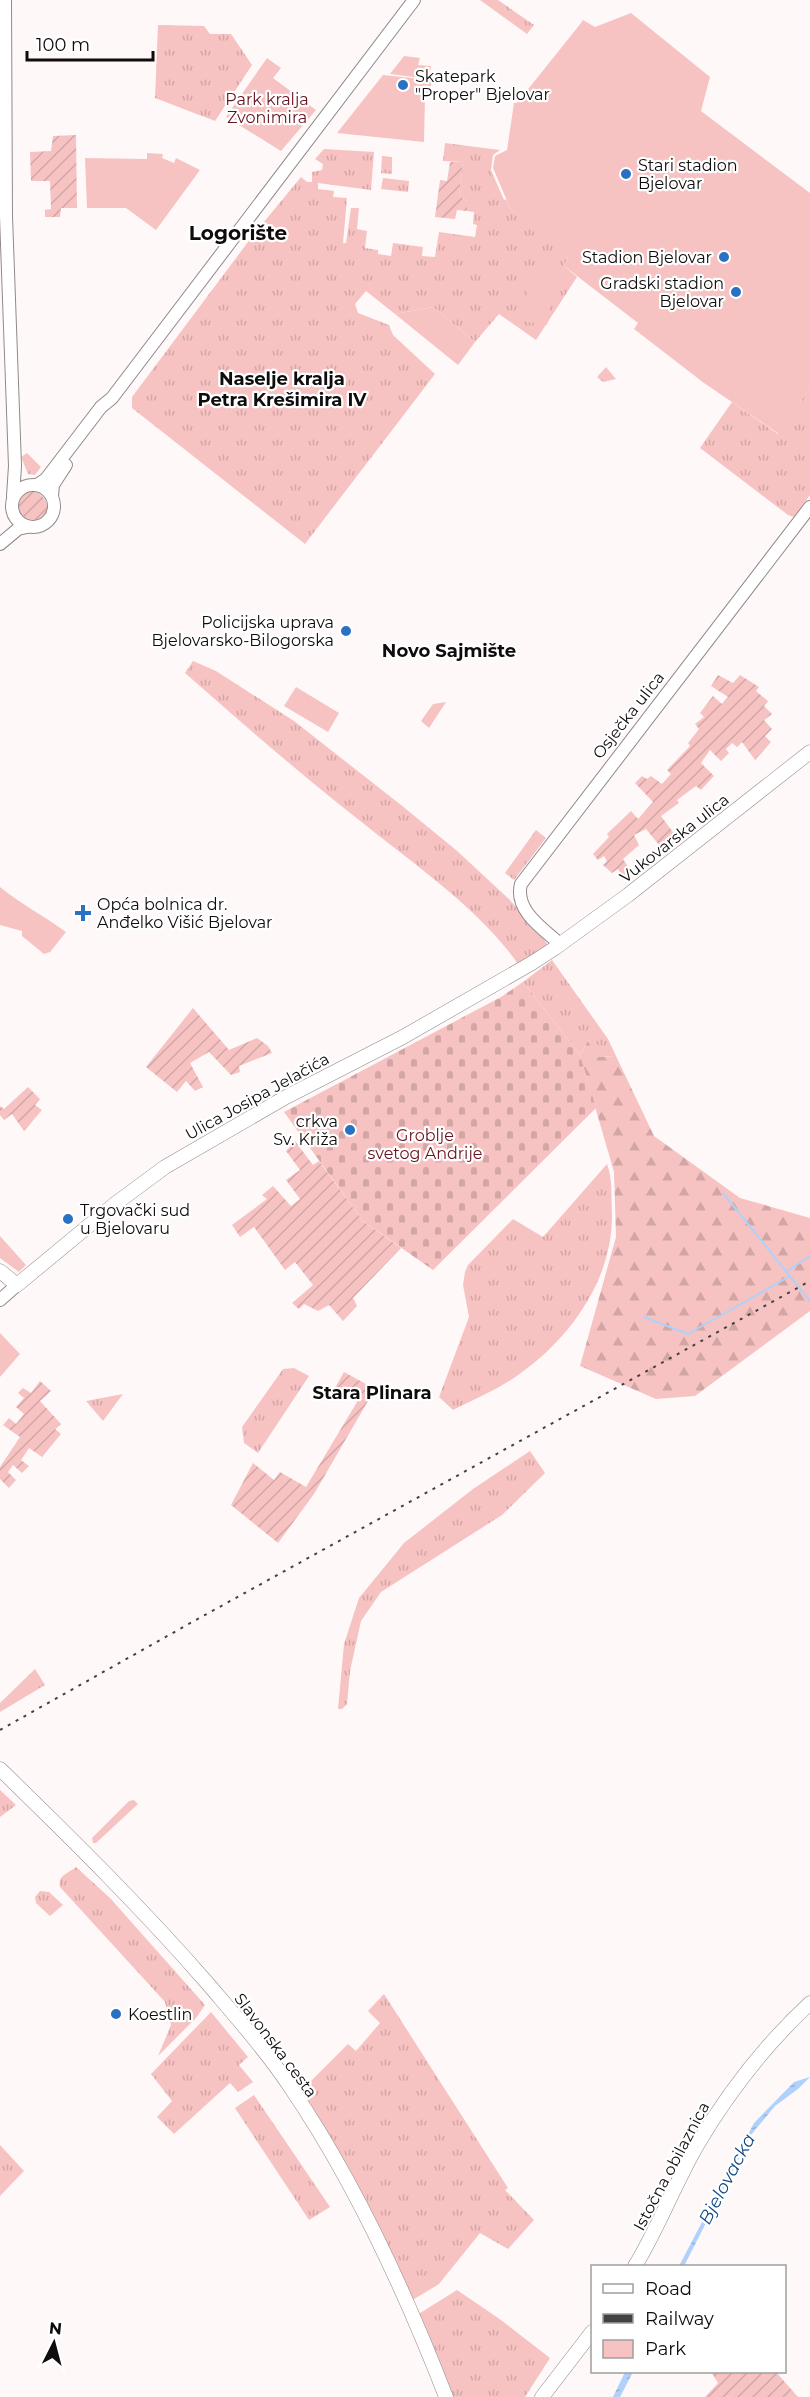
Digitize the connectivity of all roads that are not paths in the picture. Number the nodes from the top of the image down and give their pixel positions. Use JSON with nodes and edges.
{"nodes":[{"id":1,"x":5,"y":0,"type":"edge"},
{"id":2,"x":414,"y":0,"type":"edge"},
{"id":3,"x":112,"y":398,"type":"junction"},
{"id":4,"x":15,"y":466,"type":"junction"},
{"id":5,"x":34,"y":485,"type":"junction"},
{"id":6,"x":13,"y":496,"type":"junction"},
{"id":7,"x":52,"y":496,"type":"junction"},
{"id":8,"x":810,"y":507,"type":"edge"},
{"id":9,"x":12,"y":512,"type":"junction"},
{"id":10,"x":27,"y":527,"type":"junction"},
{"id":11,"x":0,"y":540,"type":"edge"},
{"id":12,"x":0,"y":544,"type":"edge"},
{"id":13,"x":810,"y":752,"type":"edge"},
{"id":14,"x":558,"y":946,"type":"junction"},
{"id":15,"x":532,"y":963,"type":"joint"},
{"id":16,"x":0,"y":1271,"type":"edge"},
{"id":17,"x":17,"y":1285,"type":"junction"},
{"id":18,"x":0,"y":1300,"type":"edge"},
{"id":19,"x":0,"y":1769,"type":"edge"},
{"id":20,"x":810,"y":2003,"type":"edge"},
{"id":21,"x":636,"y":2265,"type":"edge"},
{"id":22,"x":591,"y":2333,"type":"edge"},
{"id":23,"x":446,"y":2397,"type":"edge"},
{"id":24,"x":542,"y":2397,"type":"edge"}],
"edges":[{"from":1,"to":4,"type":"main road"},
{"from":2,"to":3,"type":"main road"},
{"from":3,"to":5,"type":"main road"},
{"from":3,"to":7,"type":"main road"},
{"from":4,"to":5,"type":"main road"},
{"from":4,"to":6,"type":"main road"},
{"from":5,"to":6,"type":"main road"},
{"from":5,"to":7,"type":"main road"},
{"from":6,"to":9,"type":"main road"},
{"from":7,"to":10,"type":"main road"},
{"from":8,"to":14,"type":"main road","name":"Osječka ulica"},
{"from":9,"to":10,"type":"main road"},
{"from":9,"to":11,"type":"main road"},
{"from":10,"to":12,"type":"main road"},
{"from":13,"to":14,"type":"main road","name":"Vukovarska ulica"},
{"from":14,"to":15,"type":"main road","name":"Vukovarska ulica"},
{"from":15,"to":17,"type":"main road","name":"Ulica Josipa Jelačića"},
{"from":16,"to":17,"type":"main road"},
{"from":17,"to":18,"type":"main road"},
{"from":19,"to":23,"type":"main road","name":"Slavonska cesta"},
{"from":20,"to":21,"type":"main road","name":"Istočna obilaznica"},
{"from":22,"to":24,"type":"main road"}]}
